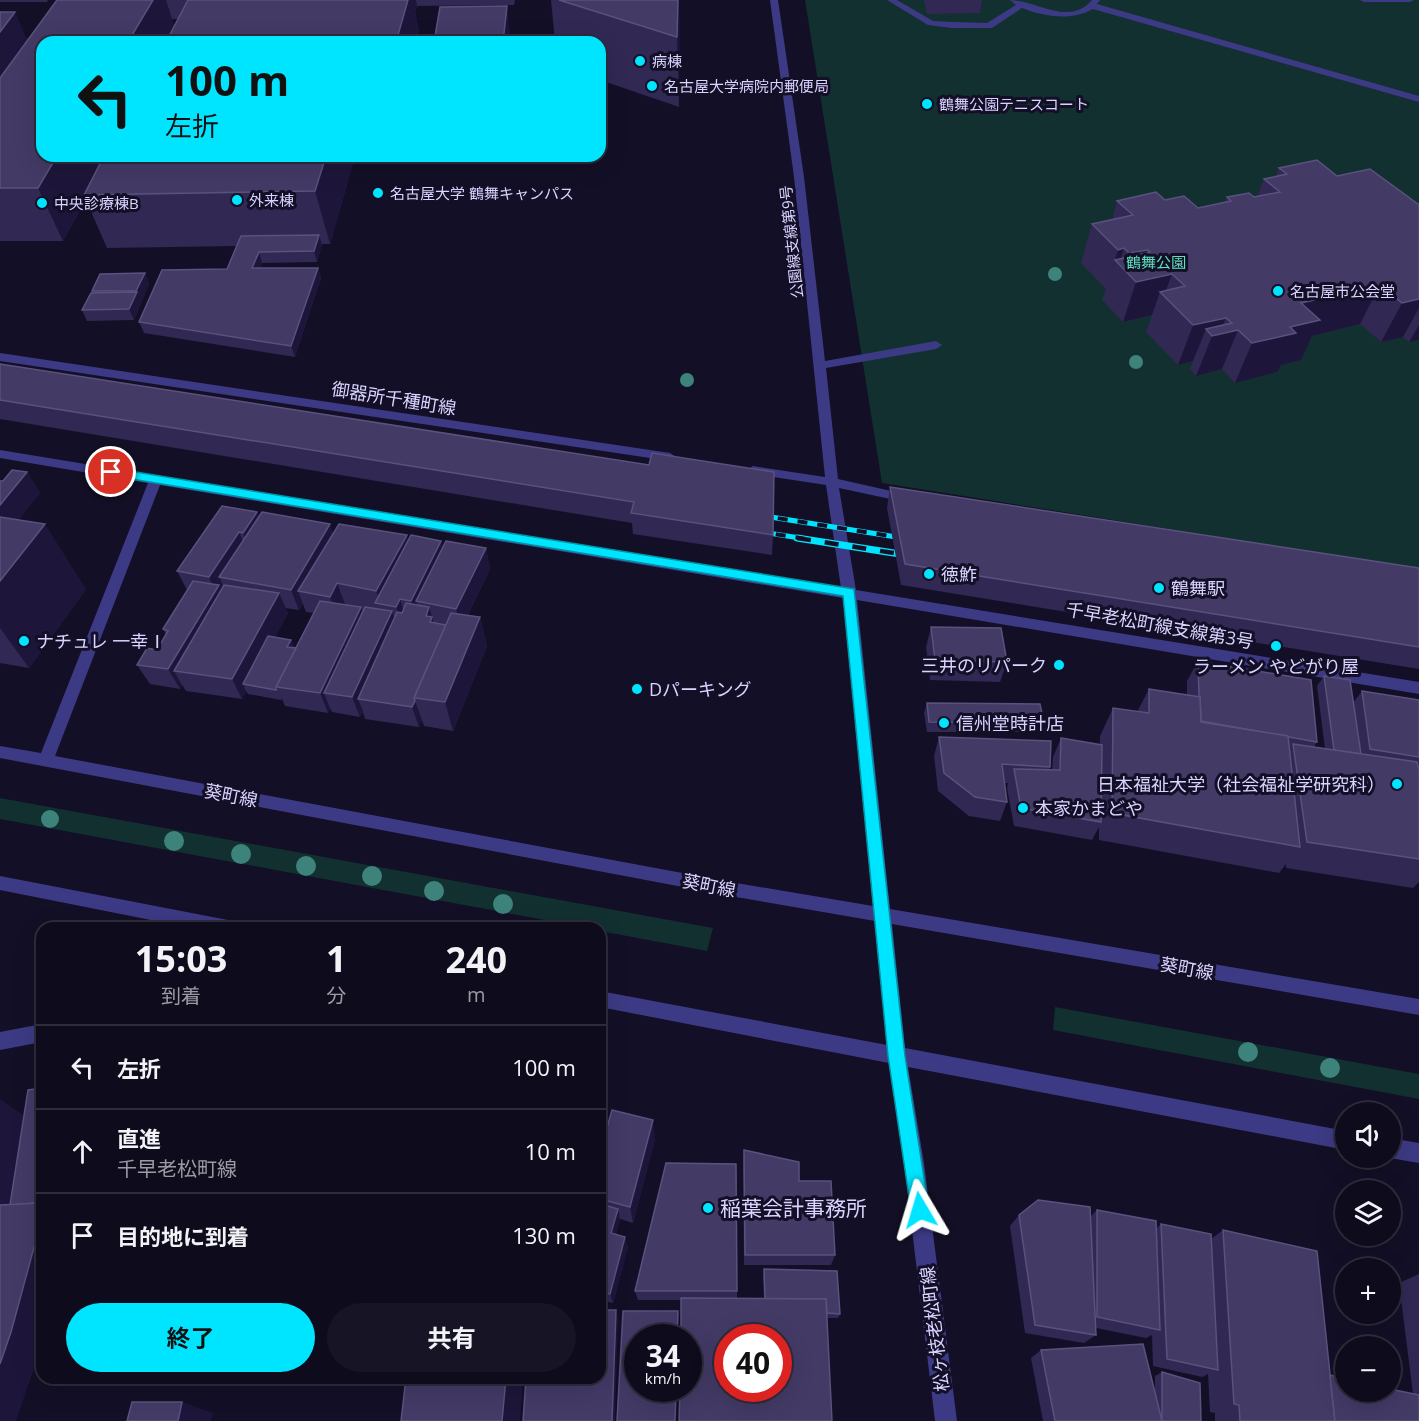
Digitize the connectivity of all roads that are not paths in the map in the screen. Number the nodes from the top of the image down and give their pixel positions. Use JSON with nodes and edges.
{"nodes":[{"id":1,"x":774,"y":0,"type":"edge"},
{"id":2,"x":891,"y":0,"type":"edge"},
{"id":3,"x":1364,"y":0,"type":"edge"},
{"id":4,"x":1410,"y":0,"type":"edge"},
{"id":5,"x":1017,"y":3,"type":"edge"},
{"id":6,"x":1094,"y":3,"type":"edge"},
{"id":7,"x":1419,"y":99,"type":"edge"},
{"id":8,"x":936,"y":345,"type":"dead end"},
{"id":9,"x":0,"y":357,"type":"edge"},
{"id":10,"x":819,"y":366,"type":"junction"},
{"id":11,"x":0,"y":454,"type":"edge"},
{"id":12,"x":688,"y":460,"type":"edge"},
{"id":13,"x":736,"y":467,"type":"edge"},
{"id":14,"x":155,"y":480,"type":"junction"},
{"id":15,"x":832,"y":482,"type":"junction"},
{"id":16,"x":919,"y":501,"type":"edge"},
{"id":17,"x":849,"y":592,"type":"junction"},
{"id":18,"x":1419,"y":688,"type":"edge"},
{"id":19,"x":0,"y":752,"type":"edge"},
{"id":20,"x":46,"y":760,"type":"junction"},
{"id":21,"x":0,"y":883,"type":"edge"},
{"id":22,"x":882,"y":916,"type":"junction"},
{"id":23,"x":198,"y":922,"type":"edge"},
{"id":24,"x":606,"y":1000,"type":"edge"},
{"id":25,"x":1419,"y":1007,"type":"edge"},
{"id":26,"x":36,"y":1034,"type":"edge"},
{"id":27,"x":0,"y":1041,"type":"edge"},
{"id":28,"x":897,"y":1056,"type":"junction"},
{"id":29,"x":1335,"y":1139,"type":"edge"},
{"id":30,"x":1401,"y":1150,"type":"edge"},
{"id":31,"x":1419,"y":1153,"type":"edge"},
{"id":32,"x":946,"y":1421,"type":"edge"}],
"edges":[{"from":1,"to":10,"type":"street","name":"公園線支線第9号"},
{"from":2,"to":5,"type":"street"},
{"from":3,"to":4,"type":"street"},
{"from":5,"to":6,"type":"street"},
{"from":6,"to":7,"type":"street"},
{"from":8,"to":10,"type":"street"},
{"from":9,"to":12,"type":"street","name":"御器所千種町線"},
{"from":10,"to":15,"type":"street","name":"公園線支線第9号"},
{"from":11,"to":14,"type":"street","name":"千早老松町線支線第3号"},
{"from":13,"to":15,"type":"street"},
{"from":14,"to":17,"type":"street","name":"千早老松町線支線第3号"},
{"from":14,"to":20,"type":"street"},
{"from":15,"to":16,"type":"street"},
{"from":15,"to":17,"type":"street","name":"公園線支線第9号"},
{"from":17,"to":18,"type":"street","name":"千早老松町線支線第3号"},
{"from":17,"to":22,"type":"street","name":"松ヶ枝老松町線"},
{"from":19,"to":20,"type":"street","name":"葵町線"},
{"from":20,"to":22,"type":"street","name":"葵町線"},
{"from":21,"to":23,"type":"street"},
{"from":22,"to":25,"type":"street","name":"葵町線"},
{"from":22,"to":28,"type":"street","name":"松ヶ枝老松町線"},
{"from":24,"to":28,"type":"street"},
{"from":26,"to":27,"type":"street"},
{"from":28,"to":29,"type":"street"},
{"from":28,"to":32,"type":"street","name":"松ヶ枝老松町線"},
{"from":30,"to":31,"type":"street"}]}
